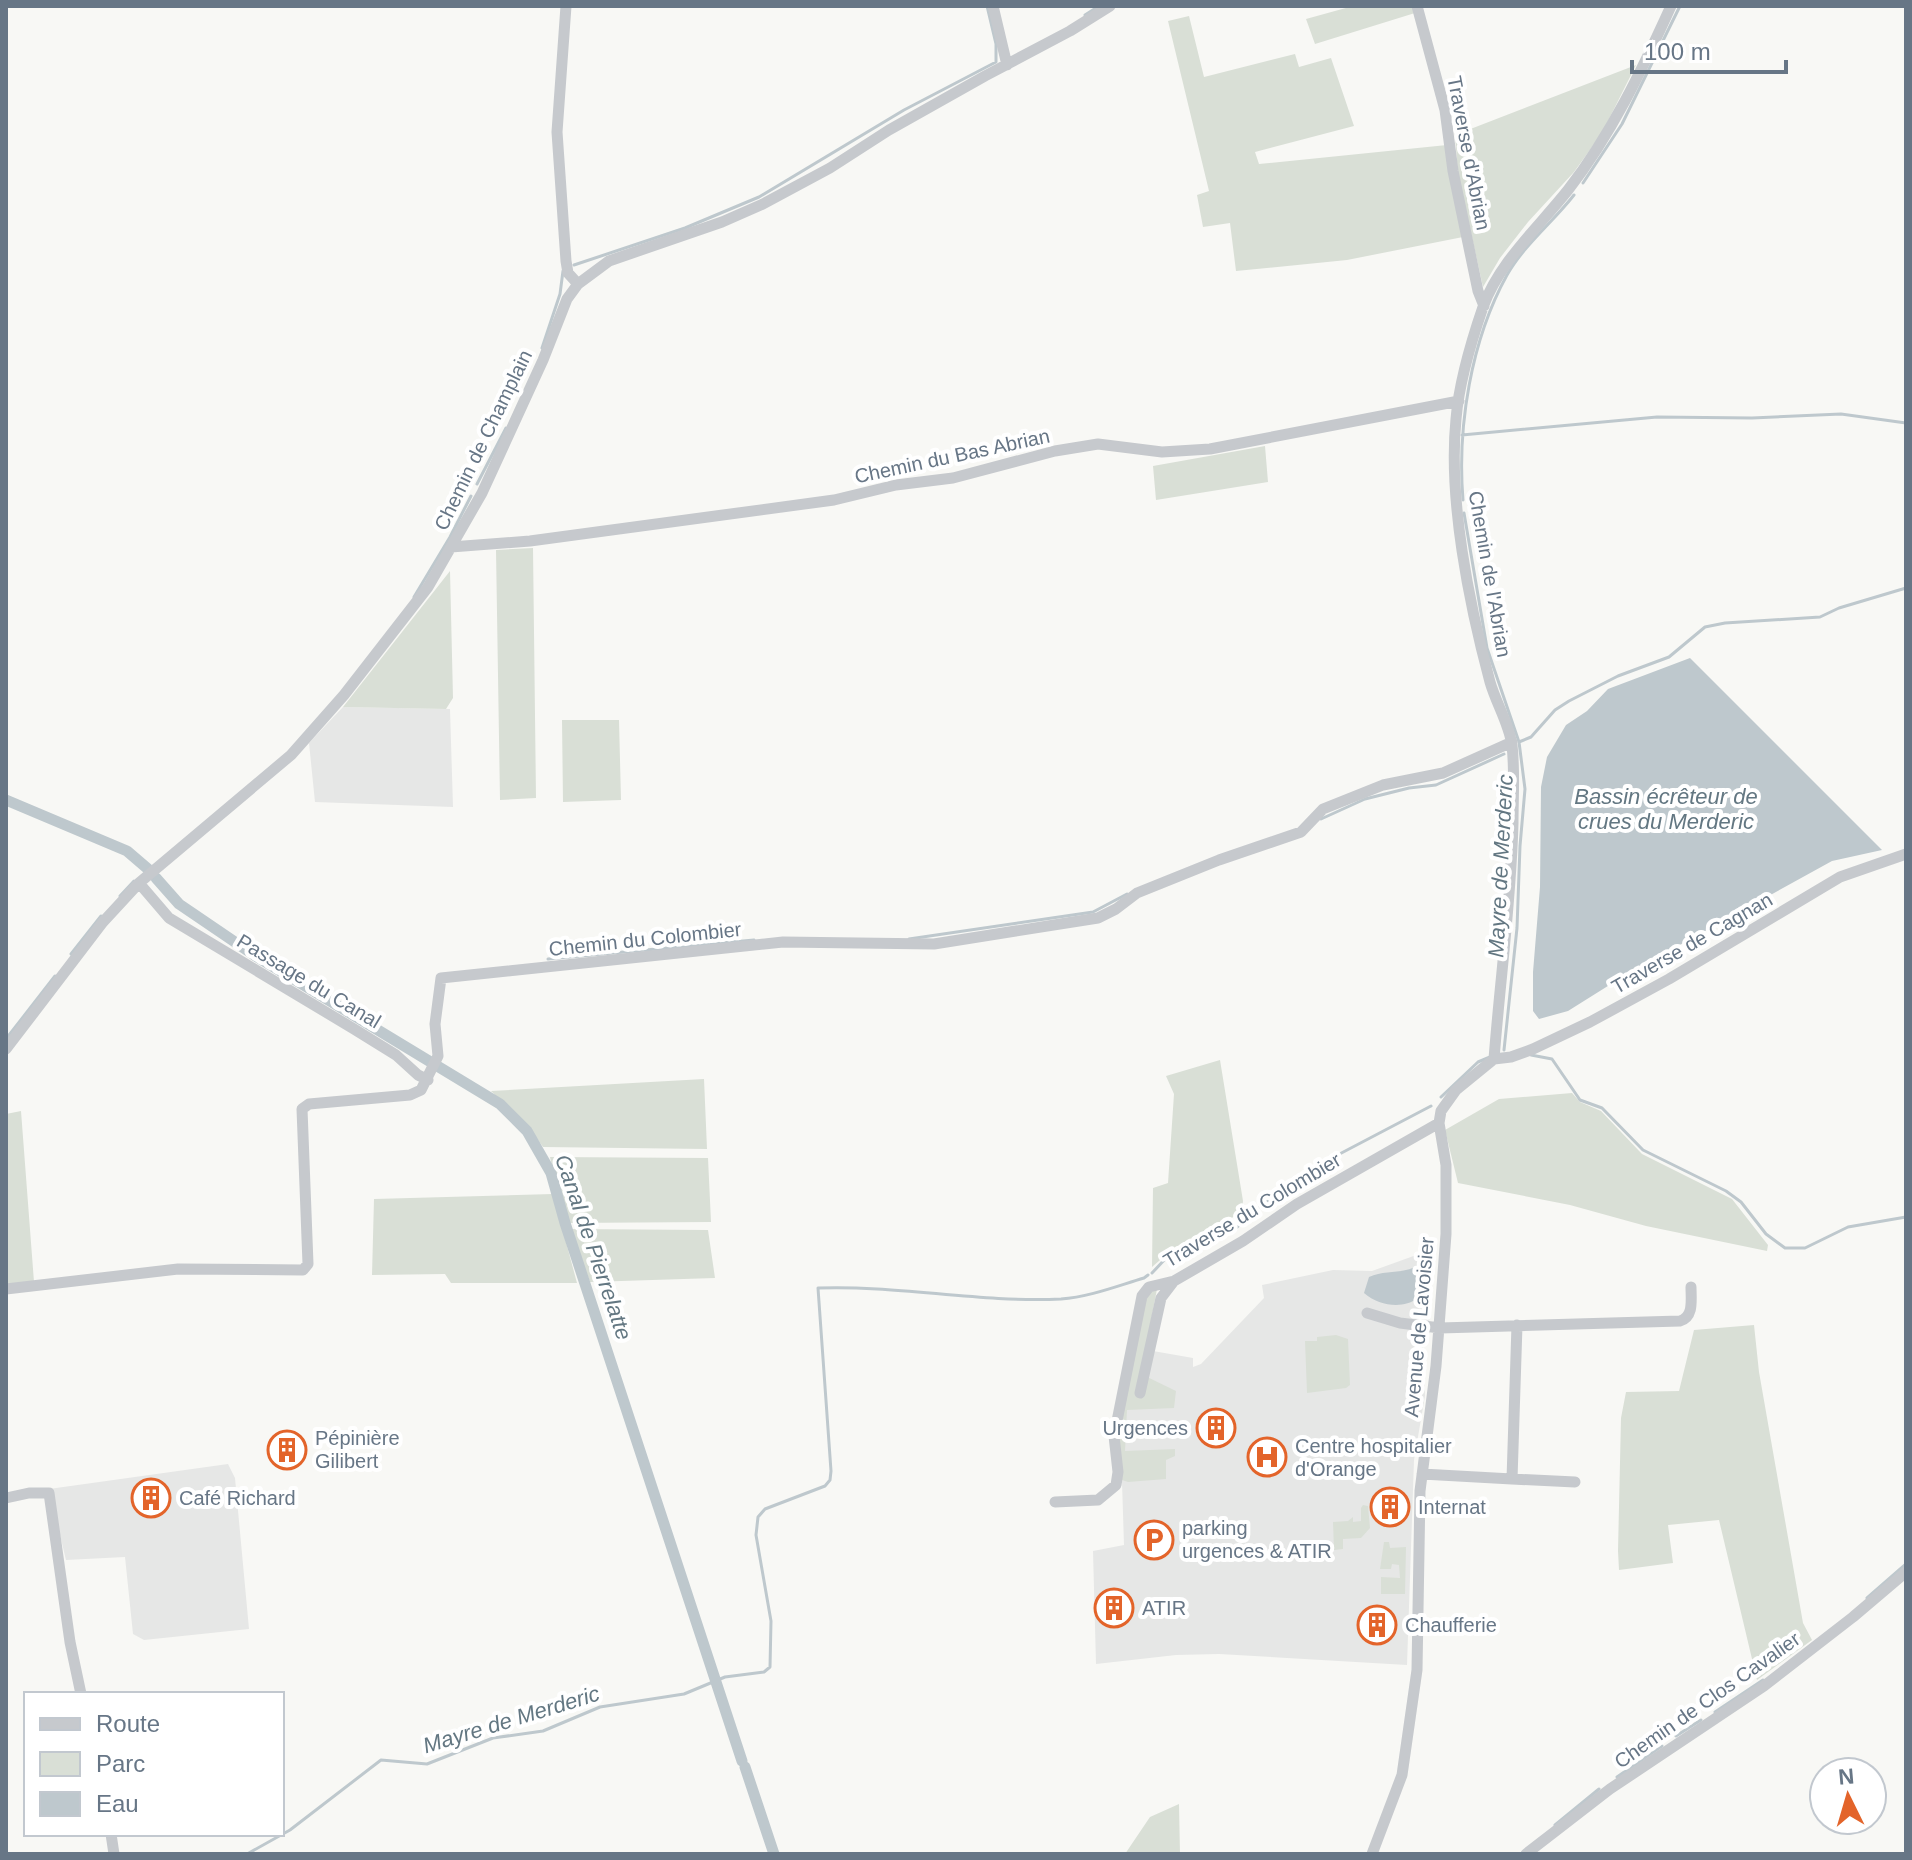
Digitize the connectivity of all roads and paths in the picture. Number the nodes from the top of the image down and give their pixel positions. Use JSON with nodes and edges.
{"nodes":[{"id":1,"x":566,"y":6,"type":"edge"},
{"id":2,"x":993,"y":6,"type":"edge"},
{"id":3,"x":1110,"y":6,"type":"edge"},
{"id":4,"x":1417,"y":6,"type":"edge"},
{"id":5,"x":1671,"y":6,"type":"edge"},
{"id":6,"x":1007,"y":65,"type":"junction"},
{"id":7,"x":578,"y":284,"type":"junction"},
{"id":8,"x":1484,"y":306,"type":"junction"},
{"id":9,"x":1459,"y":401,"type":"junction"},
{"id":10,"x":451,"y":547,"type":"junction"},
{"id":11,"x":1512,"y":742,"type":"junction"},
{"id":12,"x":1906,"y":854,"type":"edge"},
{"id":13,"x":139,"y":883,"type":"junction"},
{"id":14,"x":6,"y":1049,"type":"edge"},
{"id":15,"x":1494,"y":1056,"type":"junction"},
{"id":16,"x":433,"y":1071,"type":"junction"},
{"id":17,"x":1439,"y":1123,"type":"junction"},
{"id":18,"x":1174,"y":1281,"type":"junction"},
{"id":19,"x":1691,"y":1287,"type":"dead end"},
{"id":20,"x":6,"y":1289,"type":"edge"},
{"id":21,"x":1367,"y":1313,"type":"dead end"},
{"id":22,"x":1517,"y":1325,"type":"junction"},
{"id":23,"x":1440,"y":1328,"type":"junction"},
{"id":24,"x":1140,"y":1393,"type":"dead end"},
{"id":25,"x":1422,"y":1474,"type":"junction"},
{"id":26,"x":1512,"y":1479,"type":"junction"},
{"id":27,"x":1575,"y":1482,"type":"dead end"},
{"id":28,"x":6,"y":1498,"type":"edge"},
{"id":29,"x":1055,"y":1502,"type":"dead end"},
{"id":30,"x":1906,"y":1572,"type":"edge"},
{"id":31,"x":81,"y":1692,"type":"edge"},
{"id":32,"x":1372,"y":1854,"type":"edge"},
{"id":33,"x":1526,"y":1854,"type":"edge"}],
"edges":[{"from":1,"to":7,"type":"street"},
{"from":2,"to":6,"type":"street"},
{"from":3,"to":6,"type":"street","name":"Chemin de Champlain"},
{"from":4,"to":8,"type":"street","name":"Traverse d'Abrian"},
{"from":5,"to":8,"type":"street","name":"Chemin de l'Abrian"},
{"from":6,"to":7,"type":"street","name":"Chemin de Champlain"},
{"from":7,"to":10,"type":"street","name":"Chemin de Champlain"},
{"from":8,"to":9,"type":"street","name":"Chemin de l'Abrian"},
{"from":9,"to":10,"type":"street","name":"Chemin du Bas Abrian"},
{"from":9,"to":11,"type":"street","name":"Chemin de l'Abrian"},
{"from":10,"to":13,"type":"street","name":"Chemin de Champlain"},
{"from":11,"to":15,"type":"street","name":"Chemin de l'Abrian"},
{"from":11,"to":16,"type":"street","name":"Chemin du Colombier"},
{"from":12,"to":15,"type":"street","name":"Traverse de Cagnan"},
{"from":13,"to":14,"type":"street","name":"Chemin de Champlain"},
{"from":13,"to":16,"type":"street","name":"Passage du Canal"},
{"from":15,"to":17,"type":"street"},
{"from":16,"to":20,"type":"street"},
{"from":17,"to":18,"type":"street","name":"Traverse du Colombier"},
{"from":17,"to":23,"type":"street","name":"Avenue de Lavoisier"},
{"from":18,"to":24,"type":"street"},
{"from":18,"to":29,"type":"street","name":"Traverse du Colombier"},
{"from":19,"to":22,"type":"street"},
{"from":21,"to":23,"type":"street"},
{"from":22,"to":23,"type":"street"},
{"from":22,"to":26,"type":"street"},
{"from":23,"to":25,"type":"street","name":"Avenue de Lavoisier"},
{"from":25,"to":26,"type":"street"},
{"from":25,"to":32,"type":"street","name":"Avenue de Lavoisier"},
{"from":26,"to":27,"type":"street"},
{"from":28,"to":31,"type":"street"},
{"from":30,"to":33,"type":"street","name":"Chemin de Clos Cavalier"}]}
